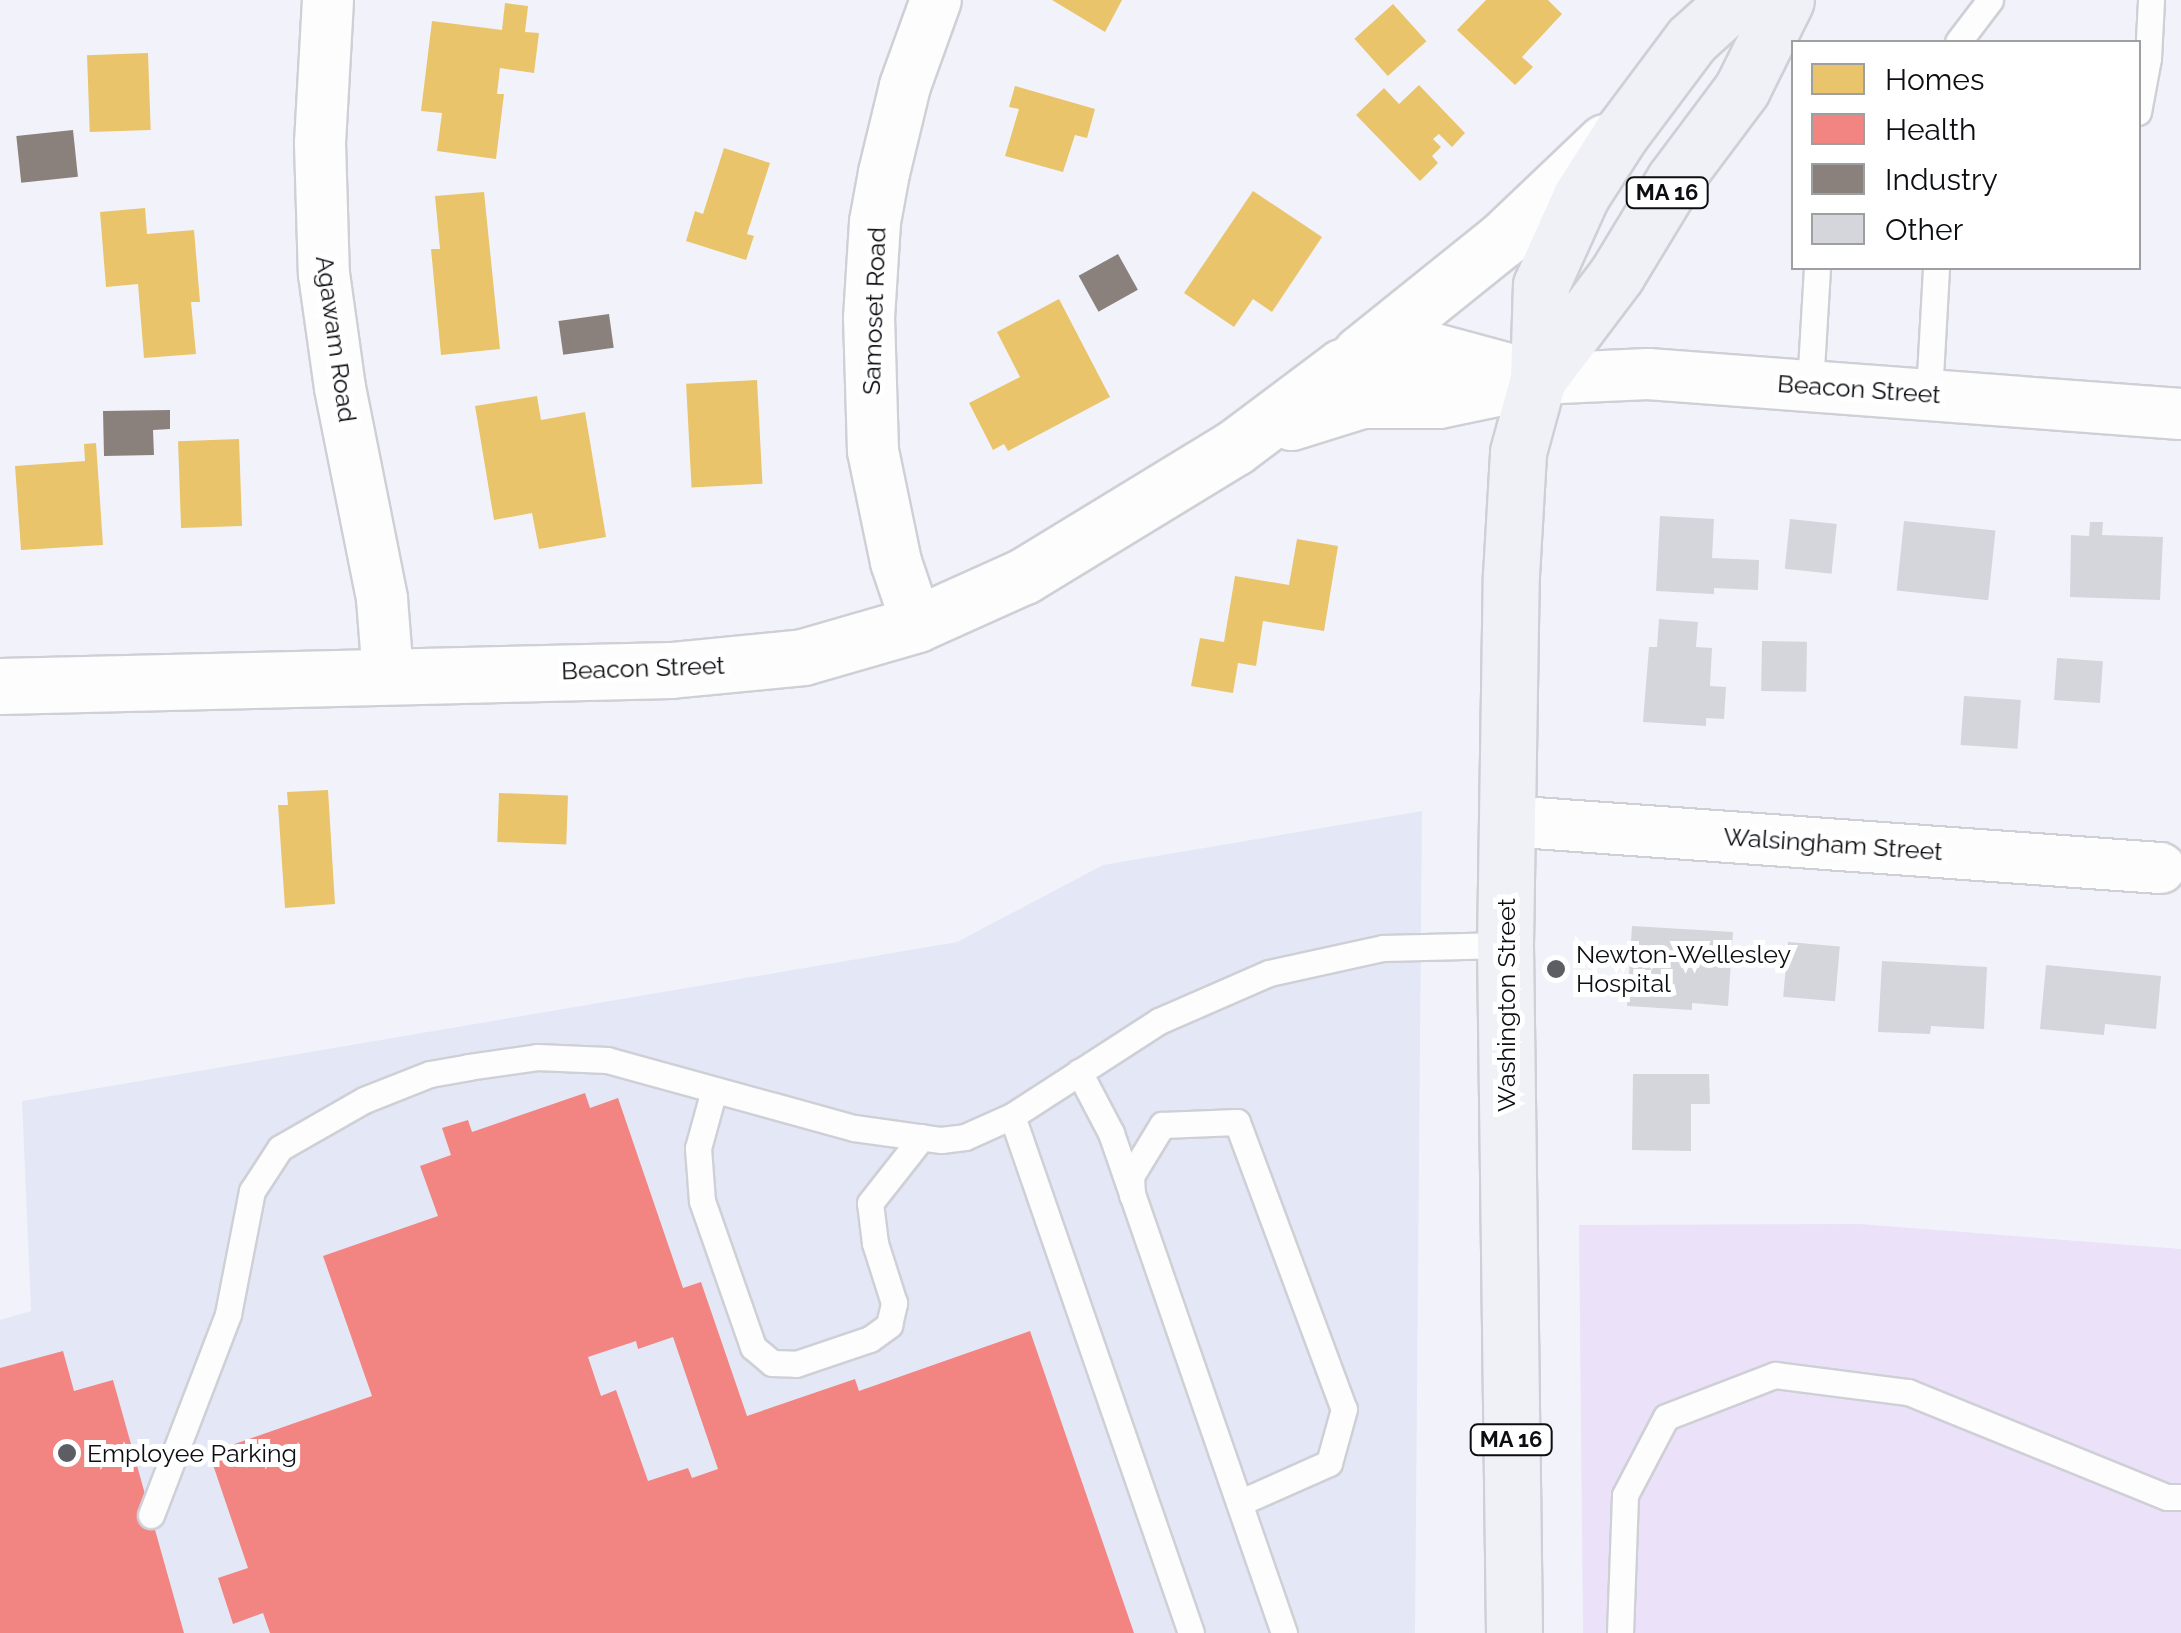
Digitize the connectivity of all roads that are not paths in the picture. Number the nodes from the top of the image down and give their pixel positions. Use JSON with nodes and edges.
{"nodes":[{"id":1,"x":328,"y":0,"type":"edge"},
{"id":2,"x":936,"y":0,"type":"edge"},
{"id":3,"x":1735,"y":0,"type":"edge"},
{"id":4,"x":1786,"y":0,"type":"edge"},
{"id":5,"x":1990,"y":0,"type":"edge"},
{"id":6,"x":2150,"y":0,"type":"edge"},
{"id":7,"x":1960,"y":40,"type":"edge"},
{"id":8,"x":2141,"y":96,"type":"edge"},
{"id":9,"x":1639,"y":108,"type":"junction"},
{"id":10,"x":1818,"y":270,"type":"edge"},
{"id":11,"x":1936,"y":270,"type":"edge"},
{"id":12,"x":1342,"y":368,"type":"junction"},
{"id":13,"x":1538,"y":380,"type":"junction"},
{"id":14,"x":1810,"y":386,"type":"junction"},
{"id":15,"x":1929,"y":394,"type":"junction"},
{"id":16,"x":2181,"y":414,"type":"edge"},
{"id":17,"x":1234,"y":448,"type":"junction"},
{"id":18,"x":917,"y":624,"type":"junction"},
{"id":19,"x":388,"y":675,"type":"junction"},
{"id":20,"x":0,"y":686,"type":"edge"},
{"id":21,"x":1506,"y":820,"type":"junction"},
{"id":22,"x":2160,"y":868,"type":"dead end"},
{"id":23,"x":1504,"y":945,"type":"junction"},
{"id":24,"x":1079,"y":1072,"type":"junction"},
{"id":25,"x":714,"y":1090,"type":"junction"},
{"id":26,"x":1012,"y":1116,"type":"junction"},
{"id":27,"x":922,"y":1138,"type":"junction"},
{"id":28,"x":1132,"y":1195,"type":"junction"},
{"id":29,"x":2181,"y":1498,"type":"edge"},
{"id":30,"x":1239,"y":1503,"type":"junction"},
{"id":31,"x":150,"y":1515,"type":"dead end"},
{"id":32,"x":1191,"y":1633,"type":"edge"},
{"id":33,"x":1284,"y":1633,"type":"edge"},
{"id":34,"x":1514,"y":1633,"type":"edge"},
{"id":35,"x":1620,"y":1633,"type":"edge"}],
"edges":[{"from":1,"to":19,"type":"street","name":"Agawam Road"},
{"from":2,"to":18,"type":"street","name":"Samoset Road"},
{"from":3,"to":9,"type":"main road","name":"Washington Street","number":"MA 16"},
{"from":4,"to":13,"type":"main road","name":"Washington Street","number":"MA 16"},
{"from":5,"to":7,"type":"lane"},
{"from":6,"to":8,"type":"lane"},
{"from":9,"to":12,"type":"main road"},
{"from":9,"to":13,"type":"main road","name":"Washington Street","number":"MA 16"},
{"from":10,"to":14,"type":"lane"},
{"from":11,"to":15,"type":"lane"},
{"from":12,"to":13,"type":"main road","name":"Beacon Street"},
{"from":12,"to":17,"type":"main road","name":"Beacon Street"},
{"from":13,"to":14,"type":"street","name":"Beacon Street"},
{"from":13,"to":17,"type":"main road","name":"Beacon Street"},
{"from":13,"to":21,"type":"main road","name":"Washington Street","number":"MA 16"},
{"from":14,"to":15,"type":"street","name":"Beacon Street"},
{"from":15,"to":16,"type":"street","name":"Beacon Street"},
{"from":17,"to":18,"type":"main road","name":"Beacon Street"},
{"from":18,"to":19,"type":"main road","name":"Beacon Street"},
{"from":19,"to":20,"type":"main road","name":"Beacon Street"},
{"from":21,"to":22,"type":"street","name":"Walsingham Street"},
{"from":21,"to":23,"type":"main road","name":"Washington Street","number":"MA 16"},
{"from":23,"to":24,"type":"lane"},
{"from":23,"to":34,"type":"main road","name":"Washington Street","number":"MA 16"},
{"from":24,"to":26,"type":"lane"},
{"from":24,"to":28,"type":"lane"},
{"from":25,"to":27,"type":"lane"},
{"from":25,"to":27,"type":"lane"},
{"from":25,"to":31,"type":"lane"},
{"from":26,"to":27,"type":"lane"},
{"from":26,"to":32,"type":"lane"},
{"from":28,"to":30,"type":"lane"},
{"from":28,"to":30,"type":"lane"},
{"from":29,"to":35,"type":"lane"},
{"from":30,"to":33,"type":"lane"}]}
